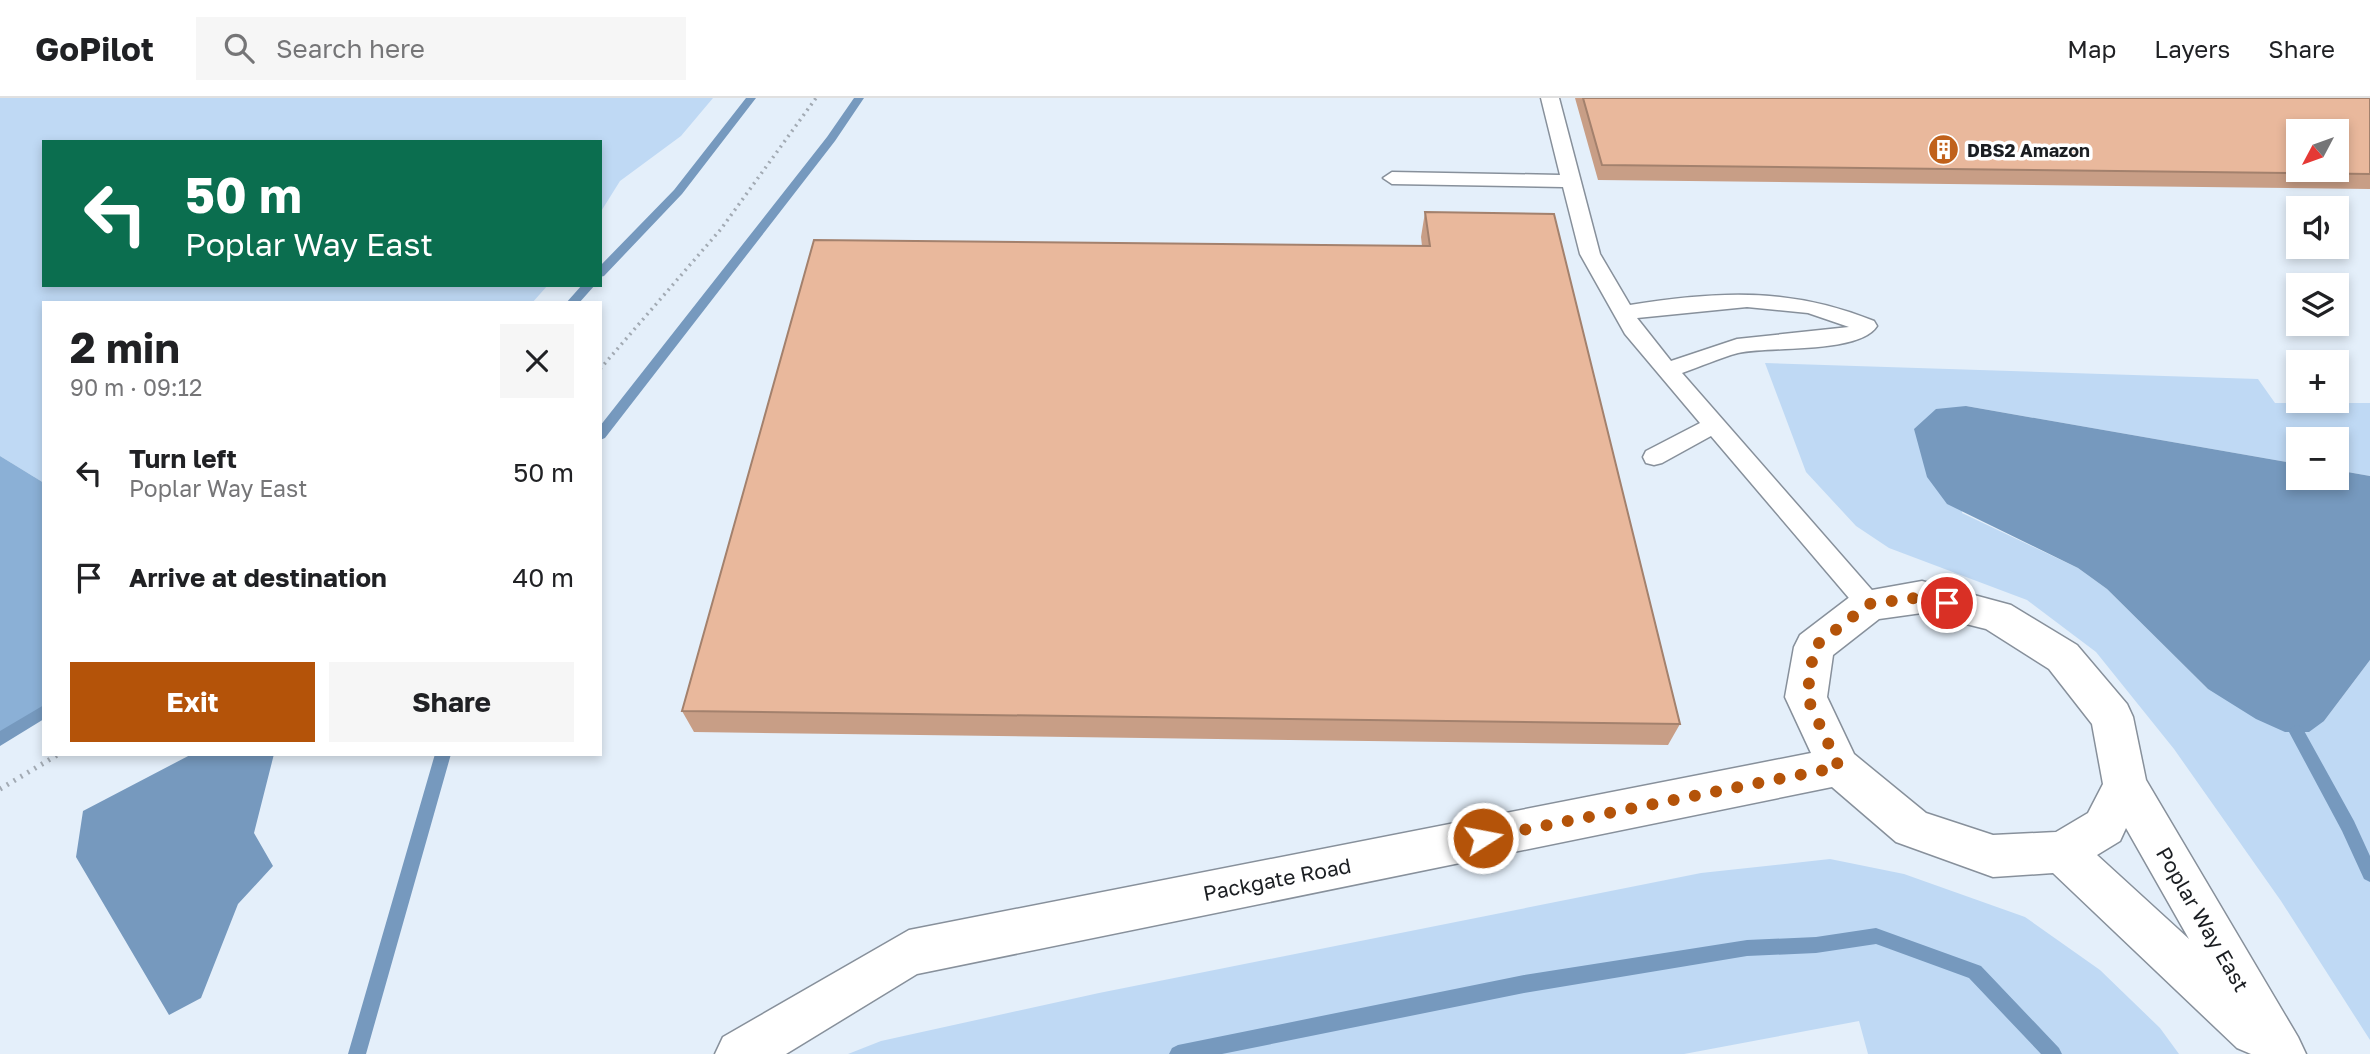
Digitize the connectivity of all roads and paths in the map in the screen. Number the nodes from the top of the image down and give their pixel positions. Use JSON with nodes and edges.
{"nodes":[{"id":1,"x":816,"y":98,"type":"edge"},
{"id":2,"x":1550,"y":98,"type":"edge"},
{"id":3,"x":1392,"y":178,"type":"dead end"},
{"id":4,"x":1571,"y":181,"type":"junction"},
{"id":5,"x":1624,"y":313,"type":"junction"},
{"id":6,"x":602,"y":367,"type":"edge"},
{"id":7,"x":1667,"y":370,"type":"junction"},
{"id":8,"x":1714,"y":425,"type":"junction"},
{"id":9,"x":1654,"y":457,"type":"dead end"},
{"id":10,"x":1869,"y":604,"type":"junction"},
{"id":11,"x":56,"y":756,"type":"edge"},
{"id":12,"x":1839,"y":767,"type":"junction"},
{"id":13,"x":2125,"y":785,"type":"junction"},
{"id":14,"x":0,"y":789,"type":"edge"},
{"id":15,"x":2062,"y":852,"type":"junction"},
{"id":16,"x":740,"y":1054,"type":"edge"},
{"id":17,"x":2280,"y":1054,"type":"edge"}],
"edges":[{"from":1,"to":6,"type":"path"},
{"from":2,"to":4,"type":"lane"},
{"from":3,"to":4,"type":"lane"},
{"from":4,"to":5,"type":"lane"},
{"from":5,"to":7,"type":"lane"},
{"from":5,"to":7,"type":"lane"},
{"from":7,"to":8,"type":"lane"},
{"from":8,"to":9,"type":"lane"},
{"from":8,"to":10,"type":"lane"},
{"from":10,"to":12,"type":"street"},
{"from":10,"to":13,"type":"street","name":"Poplar Way East"},
{"from":11,"to":14,"type":"path"},
{"from":12,"to":15,"type":"street"},
{"from":12,"to":16,"type":"street","name":"Packgate Road"},
{"from":13,"to":15,"type":"street"},
{"from":13,"to":17,"type":"street","name":"Poplar Way East"},
{"from":15,"to":17,"type":"street","name":"Poplar Way East"}]}
